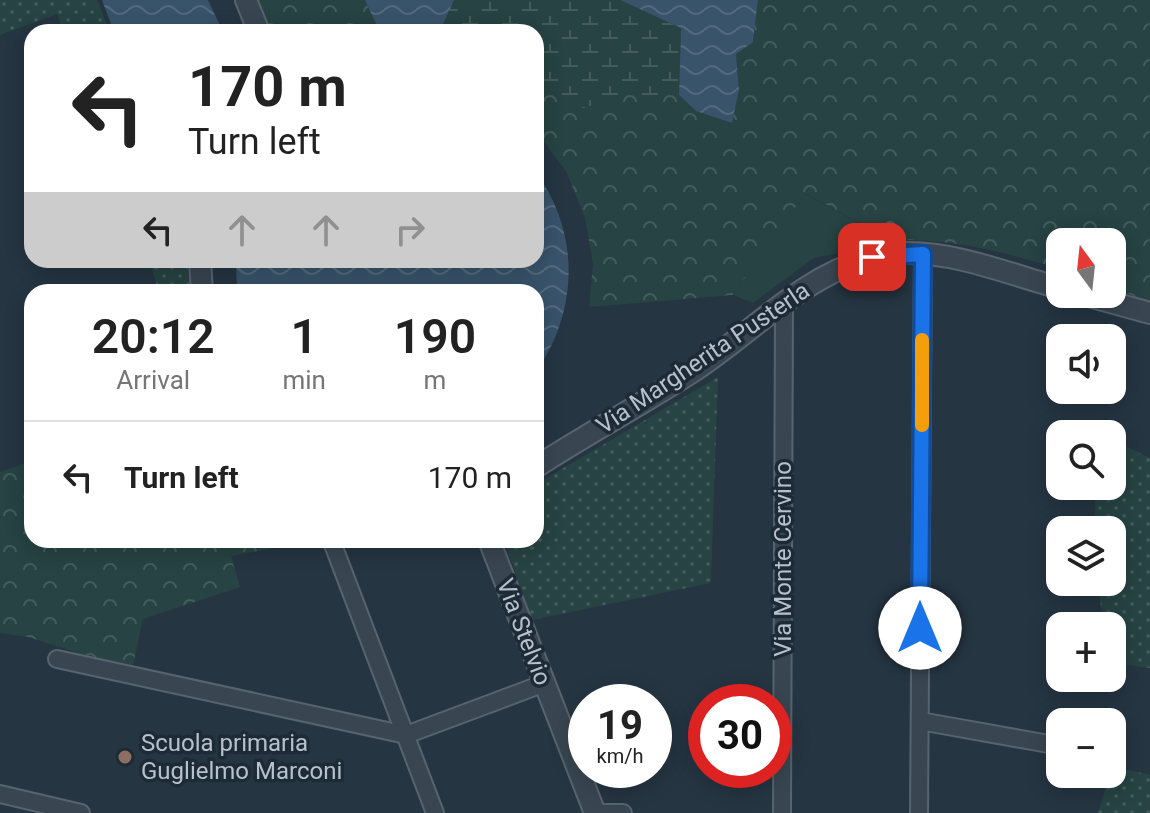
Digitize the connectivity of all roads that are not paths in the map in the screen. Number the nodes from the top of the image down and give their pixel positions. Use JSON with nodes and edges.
{"nodes":[{"id":1,"x":246,"y":0,"type":"edge"},
{"id":2,"x":256,"y":24,"type":"edge"},
{"id":3,"x":923,"y":254,"type":"junction"},
{"id":4,"x":1046,"y":284,"type":"edge"},
{"id":5,"x":784,"y":304,"type":"junction"},
{"id":6,"x":1126,"y":306,"type":"edge"},
{"id":7,"x":1150,"y":313,"type":"edge"},
{"id":8,"x":544,"y":462,"type":"edge"},
{"id":9,"x":334,"y":548,"type":"edge"},
{"id":10,"x":492,"y":548,"type":"edge"},
{"id":11,"x":57,"y":659,"type":"dead end"},
{"id":12,"x":545,"y":683,"type":"junction"},
{"id":13,"x":920,"y":721,"type":"junction"},
{"id":14,"x":406,"y":735,"type":"junction"},
{"id":15,"x":1046,"y":744,"type":"edge"},
{"id":16,"x":0,"y":794,"type":"edge"},
{"id":17,"x":81,"y":813,"type":"edge"},
{"id":18,"x":435,"y":813,"type":"edge"},
{"id":19,"x":597,"y":813,"type":"edge"},
{"id":20,"x":623,"y":813,"type":"edge"},
{"id":21,"x":782,"y":813,"type":"edge"},
{"id":22,"x":919,"y":813,"type":"edge"}],
"edges":[{"from":1,"to":2,"type":"street"},
{"from":3,"to":4,"type":"street","name":"Via Margherita Pusterla"},
{"from":3,"to":5,"type":"street","name":"Via Margherita Pusterla"},
{"from":3,"to":13,"type":"street"},
{"from":5,"to":8,"type":"street","name":"Via Margherita Pusterla"},
{"from":5,"to":21,"type":"street","name":"Via Monte Cervino"},
{"from":6,"to":7,"type":"street"},
{"from":9,"to":14,"type":"street"},
{"from":10,"to":12,"type":"street","name":"Via Stelvio"},
{"from":11,"to":14,"type":"street"},
{"from":12,"to":14,"type":"street"},
{"from":12,"to":19,"type":"street","name":"Via Stelvio"},
{"from":13,"to":15,"type":"street"},
{"from":13,"to":22,"type":"street"},
{"from":14,"to":18,"type":"street"},
{"from":16,"to":17,"type":"street"},
{"from":19,"to":20,"type":"street"}]}
